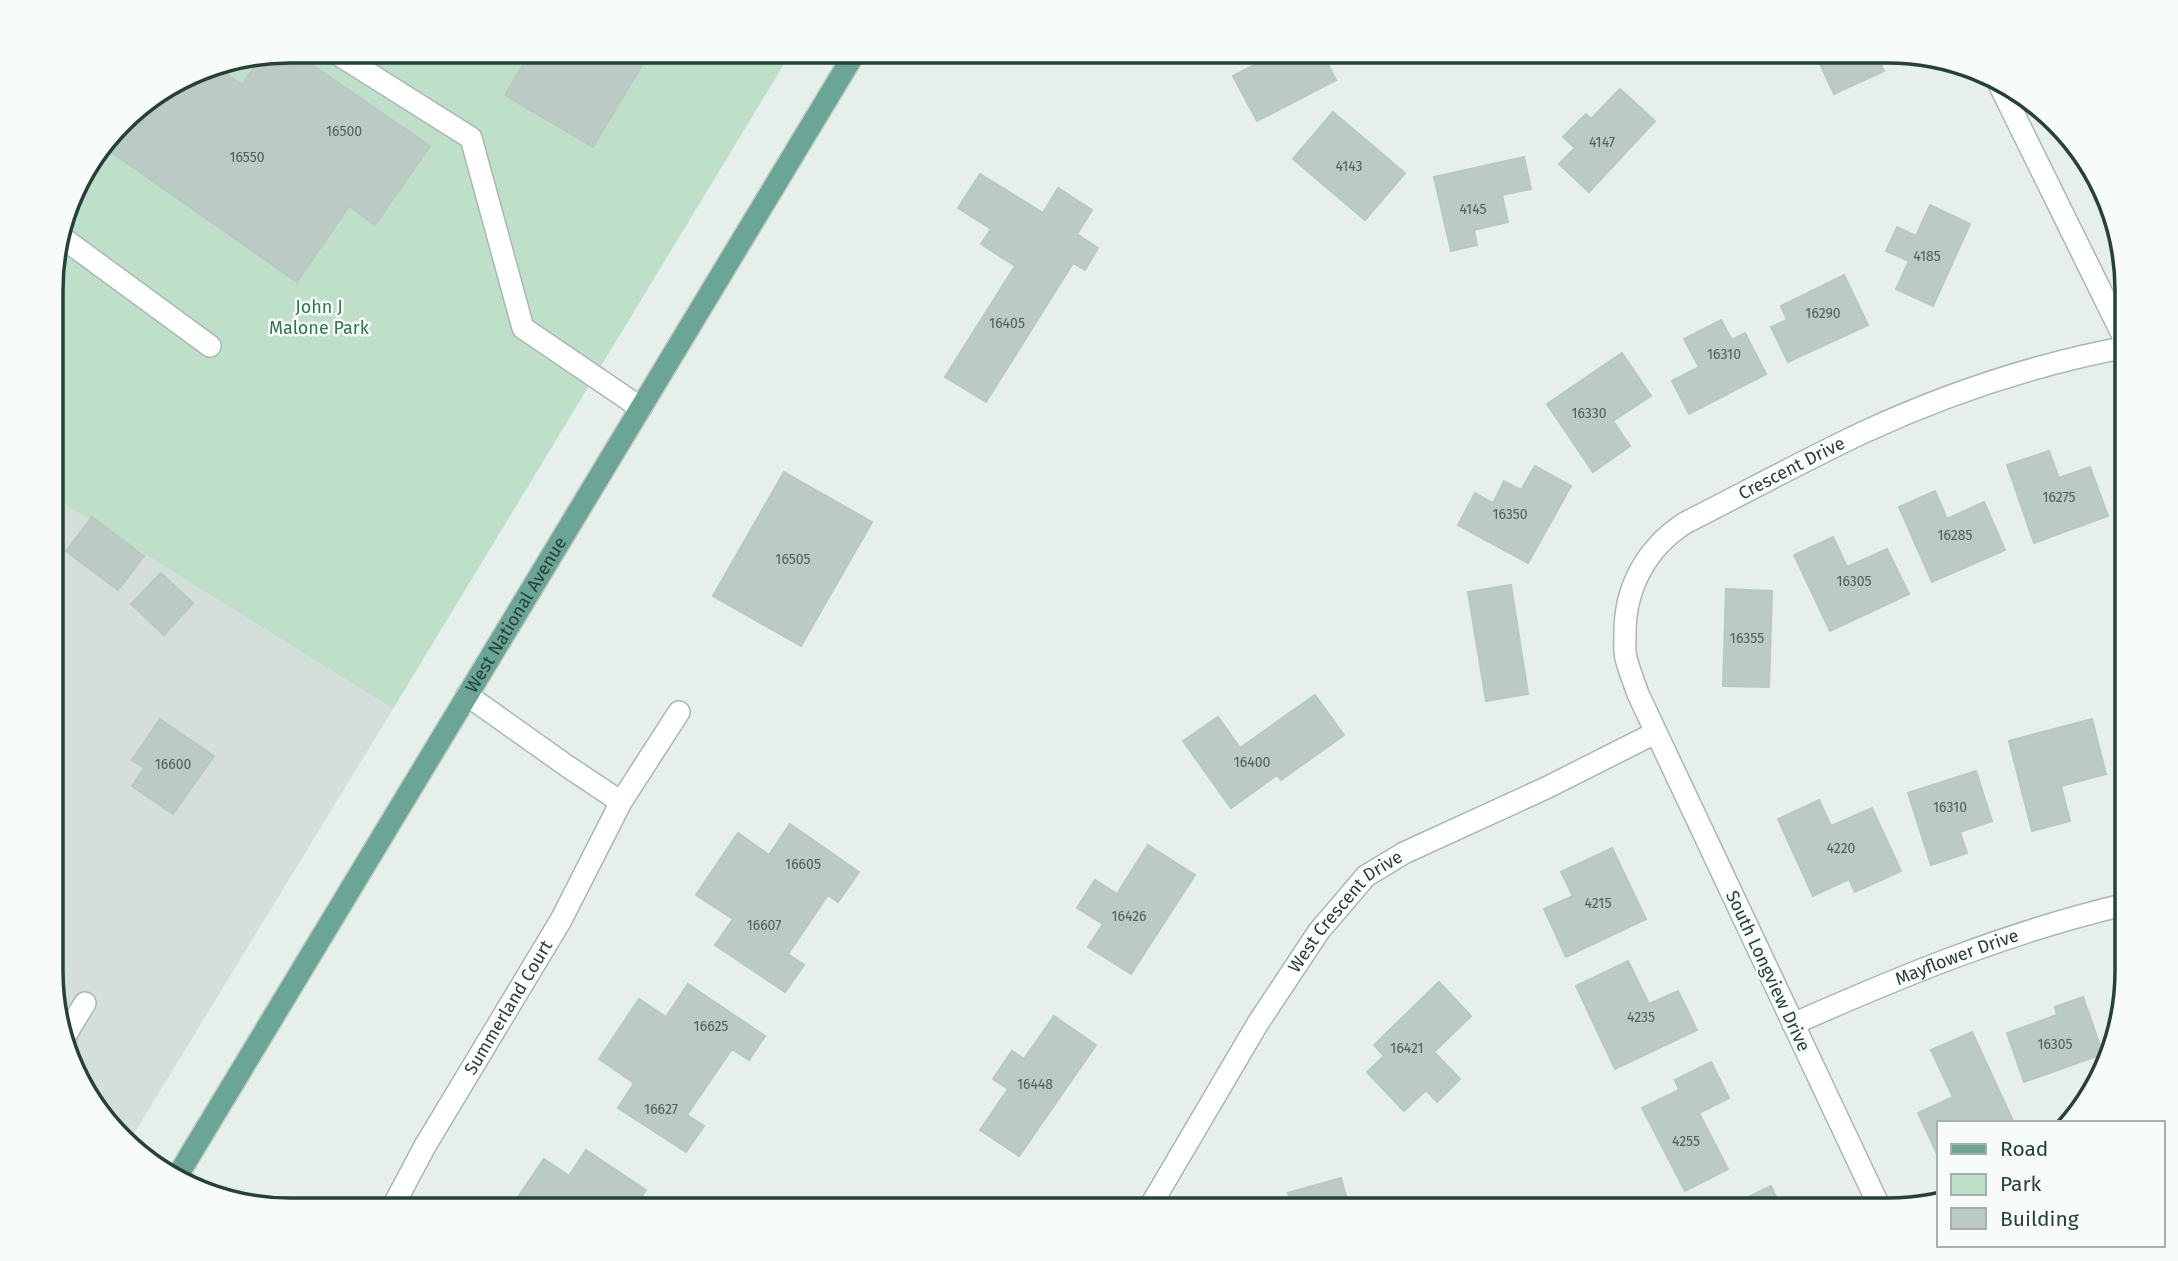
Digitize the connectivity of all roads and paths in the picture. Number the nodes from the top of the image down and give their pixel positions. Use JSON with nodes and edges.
{"nodes":[{"id":1,"x":352,"y":63,"type":"edge"},
{"id":2,"x":849,"y":63,"type":"edge"},
{"id":3,"x":2004,"y":94,"type":"edge"},
{"id":4,"x":69,"y":242,"type":"edge"},
{"id":5,"x":2115,"y":321,"type":"edge"},
{"id":6,"x":210,"y":346,"type":"dead end"},
{"id":7,"x":2115,"y":348,"type":"edge"},
{"id":8,"x":641,"y":408,"type":"junction"},
{"id":9,"x":467,"y":695,"type":"junction"},
{"id":10,"x":679,"y":712,"type":"dead end"},
{"id":11,"x":1655,"y":733,"type":"junction"},
{"id":12,"x":621,"y":802,"type":"junction"},
{"id":13,"x":2115,"y":907,"type":"edge"},
{"id":14,"x":85,"y":1003,"type":"dead end"},
{"id":15,"x":1793,"y":1024,"type":"junction"},
{"id":16,"x":70,"y":1027,"type":"edge"},
{"id":17,"x":182,"y":1171,"type":"edge"},
{"id":18,"x":397,"y":1198,"type":"edge"},
{"id":19,"x":1155,"y":1198,"type":"edge"},
{"id":20,"x":1875,"y":1198,"type":"edge"}],
"edges":[{"from":1,"to":8,"type":"street"},
{"from":2,"to":8,"type":"main road","name":"West National Avenue"},
{"from":3,"to":5,"type":"street"},
{"from":4,"to":6,"type":"street"},
{"from":7,"to":11,"type":"street","name":"Crescent Drive"},
{"from":8,"to":9,"type":"main road","name":"West National Avenue"},
{"from":9,"to":12,"type":"street"},
{"from":9,"to":17,"type":"main road","name":"West National Avenue"},
{"from":10,"to":12,"type":"street","name":"Summerland Court"},
{"from":11,"to":15,"type":"street","name":"South Longview Drive"},
{"from":11,"to":19,"type":"street","name":"West Crescent Drive"},
{"from":12,"to":18,"type":"street","name":"Summerland Court"},
{"from":13,"to":15,"type":"street","name":"Mayflower Drive"},
{"from":14,"to":16,"type":"street"},
{"from":15,"to":20,"type":"street","name":"South Longview Drive"}]}
